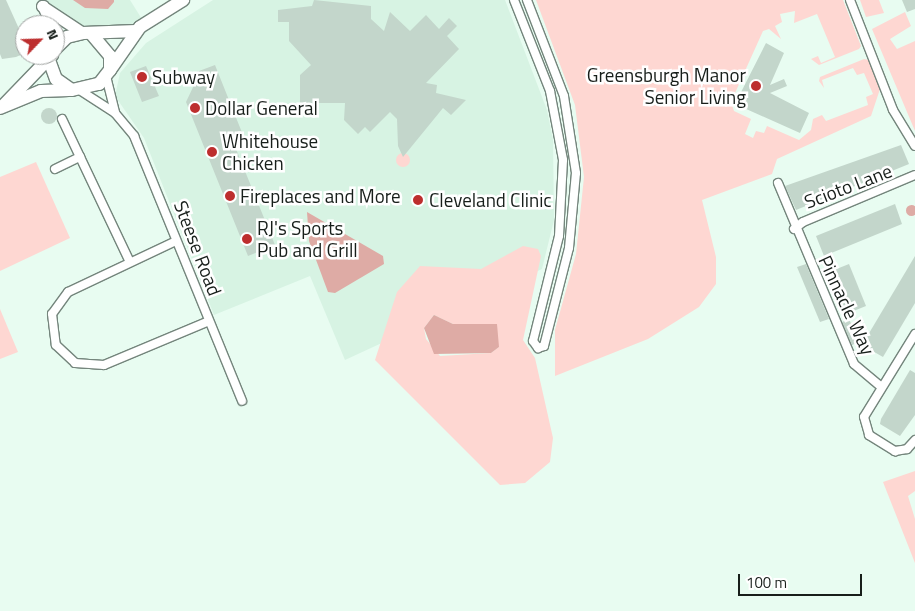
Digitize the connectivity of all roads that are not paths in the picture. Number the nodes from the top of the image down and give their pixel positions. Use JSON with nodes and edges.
{"nodes":[{"id":1,"x":183,"y":0,"type":"edge"},
{"id":2,"x":514,"y":0,"type":"edge"},
{"id":3,"x":526,"y":0,"type":"edge"},
{"id":4,"x":850,"y":0,"type":"edge"},
{"id":5,"x":40,"y":3,"type":"edge"},
{"id":6,"x":47,"y":15,"type":"edge"},
{"id":7,"x":136,"y":31,"type":"junction"},
{"id":8,"x":87,"y":33,"type":"junction"},
{"id":9,"x":65,"y":40,"type":"edge"},
{"id":10,"x":42,"y":65,"type":"edge"},
{"id":11,"x":54,"y":65,"type":"edge"},
{"id":12,"x":108,"y":73,"type":"junction"},
{"id":13,"x":76,"y":91,"type":"junction"},
{"id":14,"x":0,"y":108,"type":"edge"},
{"id":15,"x":115,"y":113,"type":"junction"},
{"id":16,"x":62,"y":119,"type":"dead end"},
{"id":17,"x":915,"y":146,"type":"edge"},
{"id":18,"x":80,"y":157,"type":"junction"},
{"id":19,"x":55,"y":169,"type":"dead end"},
{"id":20,"x":915,"y":175,"type":"edge"},
{"id":21,"x":778,"y":183,"type":"dead end"},
{"id":22,"x":794,"y":229,"type":"junction"},
{"id":23,"x":176,"y":241,"type":"junction"},
{"id":24,"x":130,"y":262,"type":"junction"},
{"id":25,"x":207,"y":322,"type":"junction"},
{"id":26,"x":915,"y":334,"type":"edge"},
{"id":27,"x":880,"y":386,"type":"junction"},
{"id":28,"x":242,"y":401,"type":"dead end"},
{"id":29,"x":915,"y":440,"type":"edge"}],
"edges":[{"from":1,"to":7,"type":"main road"},
{"from":2,"to":3,"type":"street"},
{"from":4,"to":17,"type":"street"},
{"from":5,"to":6,"type":"street"},
{"from":5,"to":8,"type":"street"},
{"from":7,"to":8,"type":"main road"},
{"from":7,"to":12,"type":"main road"},
{"from":8,"to":9,"type":"main road"},
{"from":8,"to":12,"type":"main road"},
{"from":10,"to":14,"type":"main road"},
{"from":11,"to":13,"type":"main road"},
{"from":12,"to":13,"type":"main road"},
{"from":12,"to":15,"type":"street","name":"Steese Road"},
{"from":13,"to":14,"type":"main road"},
{"from":13,"to":15,"type":"street","name":"Steese Road"},
{"from":15,"to":23,"type":"street","name":"Steese Road"},
{"from":16,"to":18,"type":"street"},
{"from":18,"to":19,"type":"street"},
{"from":18,"to":24,"type":"street"},
{"from":20,"to":22,"type":"street","name":"Scioto Lane"},
{"from":21,"to":22,"type":"street","name":"Pinnacle Way"},
{"from":22,"to":27,"type":"street","name":"Pinnacle Way"},
{"from":23,"to":24,"type":"street"},
{"from":23,"to":25,"type":"street","name":"Steese Road"},
{"from":24,"to":25,"type":"street"},
{"from":25,"to":28,"type":"street","name":"Steese Road"},
{"from":26,"to":27,"type":"street"},
{"from":27,"to":29,"type":"street"}]}
